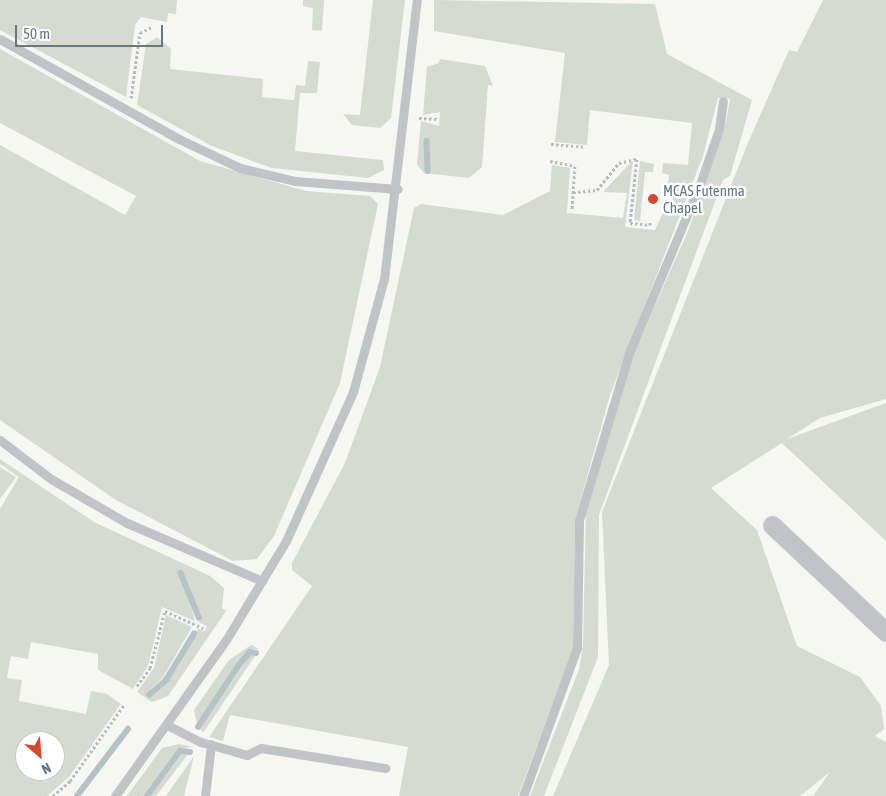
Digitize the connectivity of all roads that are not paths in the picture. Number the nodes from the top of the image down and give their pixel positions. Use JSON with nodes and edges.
{"nodes":[{"id":1,"x":417,"y":0,"type":"edge"},
{"id":2,"x":0,"y":39,"type":"edge"},
{"id":3,"x":723,"y":101,"type":"dead end"},
{"id":4,"x":398,"y":189,"type":"junction"},
{"id":5,"x":0,"y":440,"type":"edge"},
{"id":6,"x":772,"y":525,"type":"dead end"},
{"id":7,"x":262,"y":582,"type":"junction"},
{"id":8,"x":886,"y":632,"type":"edge"},
{"id":9,"x":167,"y":725,"type":"junction"},
{"id":10,"x":211,"y":744,"type":"junction"},
{"id":11,"x":385,"y":768,"type":"dead end"},
{"id":12,"x":115,"y":796,"type":"edge"},
{"id":13,"x":205,"y":796,"type":"edge"},
{"id":14,"x":523,"y":796,"type":"edge"}],
"edges":[{"from":1,"to":4,"type":"lane"},
{"from":2,"to":4,"type":"lane"},
{"from":3,"to":14,"type":"lane"},
{"from":4,"to":7,"type":"lane"},
{"from":5,"to":7,"type":"lane"},
{"from":6,"to":8,"type":"street"},
{"from":7,"to":9,"type":"lane"},
{"from":9,"to":10,"type":"lane"},
{"from":9,"to":12,"type":"lane"},
{"from":10,"to":11,"type":"lane"},
{"from":10,"to":13,"type":"lane"}]}
